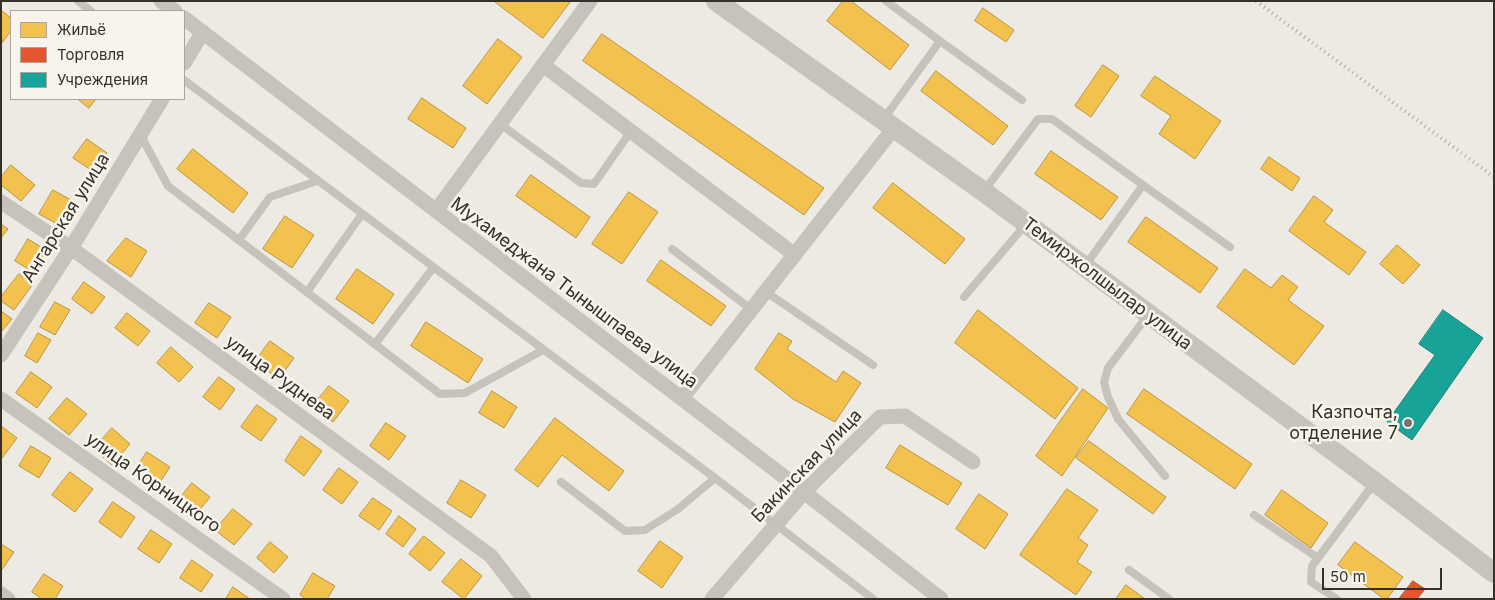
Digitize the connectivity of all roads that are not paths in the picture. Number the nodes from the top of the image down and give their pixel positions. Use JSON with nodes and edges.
{"nodes":[{"id":1,"x":78,"y":1,"type":"edge"},
{"id":2,"x":161,"y":1,"type":"edge"},
{"id":3,"x":590,"y":1,"type":"edge"},
{"id":4,"x":716,"y":1,"type":"edge"},
{"id":5,"x":886,"y":1,"type":"edge"},
{"id":6,"x":91,"y":10,"type":"edge"},
{"id":7,"x":174,"y":10,"type":"edge"},
{"id":8,"x":185,"y":19,"type":"edge"},
{"id":9,"x":203,"y":32,"type":"junction"},
{"id":10,"x":940,"y":41,"type":"junction"},
{"id":11,"x":185,"y":61,"type":"edge"},
{"id":12,"x":543,"y":65,"type":"junction"},
{"id":13,"x":185,"y":81,"type":"edge"},
{"id":14,"x":161,"y":100,"type":"edge"},
{"id":15,"x":1022,"y":100,"type":"dead end"},
{"id":16,"x":500,"y":124,"type":"junction"},
{"id":17,"x":889,"y":124,"type":"junction"},
{"id":18,"x":631,"y":131,"type":"junction"},
{"id":19,"x":140,"y":134,"type":"junction"},
{"id":20,"x":318,"y":181,"type":"junction"},
{"id":21,"x":1143,"y":184,"type":"junction"},
{"id":22,"x":984,"y":192,"type":"junction"},
{"id":23,"x":1,"y":202,"type":"edge"},
{"id":24,"x":436,"y":211,"type":"junction"},
{"id":25,"x":362,"y":214,"type":"junction"},
{"id":26,"x":1026,"y":224,"type":"junction"},
{"id":27,"x":239,"y":240,"type":"junction"},
{"id":28,"x":1230,"y":247,"type":"dead end"},
{"id":29,"x":71,"y":248,"type":"junction"},
{"id":30,"x":672,"y":248,"type":"dead end"},
{"id":31,"x":796,"y":255,"type":"junction"},
{"id":32,"x":433,"y":268,"type":"junction"},
{"id":33,"x":1083,"y":268,"type":"junction"},
{"id":34,"x":307,"y":292,"type":"junction"},
{"id":35,"x":766,"y":292,"type":"junction"},
{"id":36,"x":964,"y":297,"type":"dead end"},
{"id":37,"x":752,"y":310,"type":"junction"},
{"id":38,"x":1148,"y":315,"type":"junction"},
{"id":39,"x":375,"y":344,"type":"junction"},
{"id":40,"x":543,"y":350,"type":"junction"},
{"id":41,"x":1,"y":355,"type":"edge"},
{"id":42,"x":873,"y":365,"type":"dead end"},
{"id":43,"x":682,"y":398,"type":"junction"},
{"id":44,"x":1,"y":399,"type":"edge"},
{"id":45,"x":972,"y":462,"type":"dead end"},
{"id":46,"x":1165,"y":476,"type":"dead end"},
{"id":47,"x":715,"y":478,"type":"junction"},
{"id":48,"x":561,"y":482,"type":"dead end"},
{"id":49,"x":1375,"y":482,"type":"junction"},
{"id":50,"x":804,"y":492,"type":"junction"},
{"id":51,"x":1254,"y":515,"type":"dead end"},
{"id":52,"x":776,"y":524,"type":"junction"},
{"id":53,"x":1318,"y":558,"type":"junction"},
{"id":54,"x":1130,"y":570,"type":"dead end"},
{"id":55,"x":1494,"y":573,"type":"edge"},
{"id":56,"x":1,"y":594,"type":"edge"},
{"id":57,"x":8,"y":599,"type":"edge"},
{"id":58,"x":283,"y":599,"type":"edge"},
{"id":59,"x":524,"y":599,"type":"edge"},
{"id":60,"x":712,"y":599,"type":"edge"},
{"id":61,"x":873,"y":599,"type":"edge"},
{"id":62,"x":941,"y":599,"type":"edge"},
{"id":63,"x":1168,"y":599,"type":"edge"},
{"id":64,"x":1337,"y":599,"type":"edge"}],
"edges":[{"from":1,"to":6,"type":"lane"},
{"from":2,"to":7,"type":"street"},
{"from":3,"to":12,"type":"street"},
{"from":4,"to":17,"type":"street","name":"Темиржолшылар улица"},
{"from":5,"to":10,"type":"lane"},
{"from":8,"to":9,"type":"street","name":"Мухамеджана Тынышпаева улица"},
{"from":9,"to":11,"type":"street"},
{"from":9,"to":24,"type":"street","name":"Мухамеджана Тынышпаева улица"},
{"from":10,"to":15,"type":"lane"},
{"from":10,"to":17,"type":"lane"},
{"from":12,"to":16,"type":"street"},
{"from":12,"to":18,"type":"street"},
{"from":13,"to":20,"type":"lane"},
{"from":14,"to":19,"type":"street","name":"Ангарская улица"},
{"from":16,"to":18,"type":"lane"},
{"from":16,"to":24,"type":"street"},
{"from":17,"to":22,"type":"street","name":"Темиржолшылар улица"},
{"from":17,"to":31,"type":"street"},
{"from":18,"to":31,"type":"street"},
{"from":19,"to":27,"type":"lane"},
{"from":19,"to":29,"type":"street","name":"Ангарская улица"},
{"from":20,"to":25,"type":"lane"},
{"from":20,"to":27,"type":"lane"},
{"from":21,"to":22,"type":"lane"},
{"from":21,"to":28,"type":"lane"},
{"from":21,"to":33,"type":"lane"},
{"from":22,"to":26,"type":"street","name":"Темиржолшылар улица"},
{"from":23,"to":29,"type":"street","name":"улица Руднева"},
{"from":24,"to":43,"type":"street","name":"Мухамеджана Тынышпаева улица"},
{"from":25,"to":32,"type":"lane"},
{"from":25,"to":34,"type":"lane"},
{"from":26,"to":33,"type":"street","name":"Темиржолшылар улица"},
{"from":26,"to":36,"type":"lane"},
{"from":27,"to":34,"type":"lane"},
{"from":29,"to":41,"type":"street","name":"Ангарская улица"},
{"from":29,"to":59,"type":"street","name":"улица Руднева"},
{"from":30,"to":37,"type":"lane"},
{"from":31,"to":35,"type":"street"},
{"from":32,"to":39,"type":"lane"},
{"from":32,"to":40,"type":"lane"},
{"from":33,"to":38,"type":"street","name":"Темиржолшылар улица"},
{"from":34,"to":39,"type":"lane"},
{"from":35,"to":37,"type":"street"},
{"from":35,"to":42,"type":"lane"},
{"from":37,"to":43,"type":"street"},
{"from":38,"to":46,"type":"lane"},
{"from":38,"to":49,"type":"street","name":"Темиржолшылар улица"},
{"from":39,"to":40,"type":"lane"},
{"from":40,"to":47,"type":"lane"},
{"from":43,"to":50,"type":"street","name":"Мухамеджана Тынышпаева улица"},
{"from":44,"to":58,"type":"street","name":"улица Корницкого"},
{"from":45,"to":50,"type":"street","name":"Бакинская улица"},
{"from":47,"to":48,"type":"lane"},
{"from":47,"to":52,"type":"lane"},
{"from":49,"to":53,"type":"lane"},
{"from":49,"to":55,"type":"street","name":"Темиржолшылар улица"},
{"from":50,"to":52,"type":"street","name":"Бакинская улица"},
{"from":50,"to":62,"type":"street","name":"Мухамеджана Тынышпаева улица"},
{"from":51,"to":53,"type":"lane"},
{"from":52,"to":60,"type":"street","name":"Бакинская улица"},
{"from":52,"to":61,"type":"lane"},
{"from":53,"to":64,"type":"lane"},
{"from":54,"to":63,"type":"lane"},
{"from":56,"to":57,"type":"street"}]}
